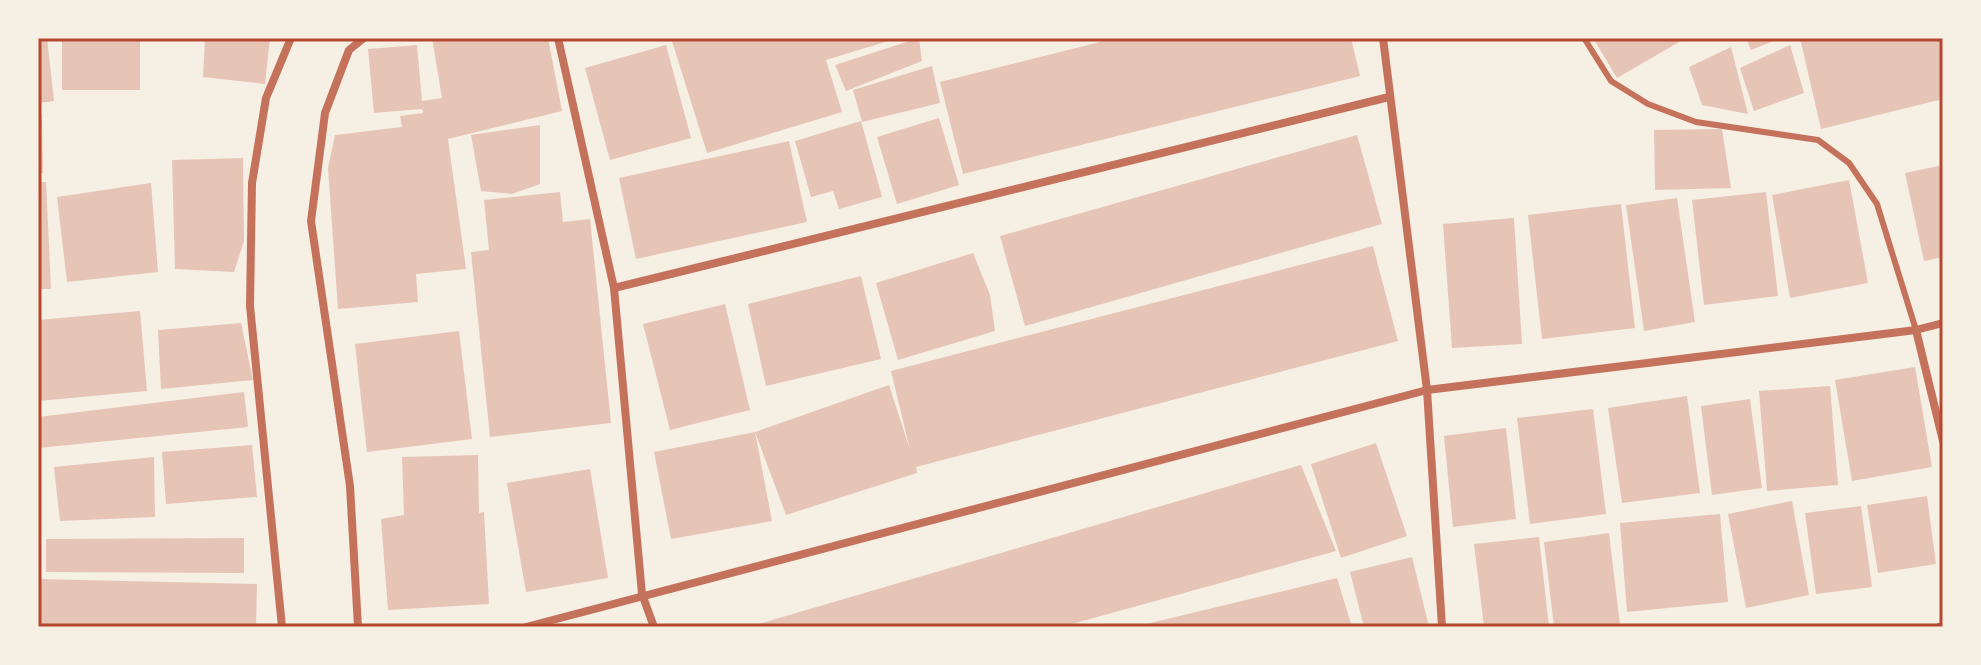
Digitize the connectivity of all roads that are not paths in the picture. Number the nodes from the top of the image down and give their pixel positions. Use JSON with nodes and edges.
{"nodes":[{"id":1,"x":291,"y":38,"type":"edge"},
{"id":2,"x":364,"y":38,"type":"edge"},
{"id":3,"x":558,"y":38,"type":"edge"},
{"id":4,"x":1383,"y":38,"type":"edge"},
{"id":5,"x":1584,"y":38,"type":"edge"},
{"id":6,"x":1389,"y":97,"type":"junction"},
{"id":7,"x":614,"y":288,"type":"junction"},
{"id":8,"x":1943,"y":323,"type":"edge"},
{"id":9,"x":1916,"y":330,"type":"junction"},
{"id":10,"x":1427,"y":390,"type":"junction"},
{"id":11,"x":1943,"y":441,"type":"edge"},
{"id":12,"x":642,"y":594,"type":"junction"},
{"id":13,"x":282,"y":627,"type":"edge"},
{"id":14,"x":358,"y":627,"type":"edge"},
{"id":15,"x":526,"y":627,"type":"edge"},
{"id":16,"x":654,"y":627,"type":"edge"},
{"id":17,"x":1442,"y":627,"type":"edge"}],
"edges":[{"from":1,"to":13,"type":"street"},
{"from":2,"to":14,"type":"street"},
{"from":3,"to":7,"type":"street"},
{"from":4,"to":6,"type":"street"},
{"from":5,"to":9,"type":"lane"},
{"from":6,"to":7,"type":"street"},
{"from":6,"to":10,"type":"street"},
{"from":7,"to":12,"type":"street"},
{"from":8,"to":9,"type":"street"},
{"from":9,"to":10,"type":"street"},
{"from":9,"to":11,"type":"street"},
{"from":10,"to":12,"type":"street"},
{"from":10,"to":17,"type":"street"},
{"from":12,"to":15,"type":"street"},
{"from":12,"to":16,"type":"street"}]}
